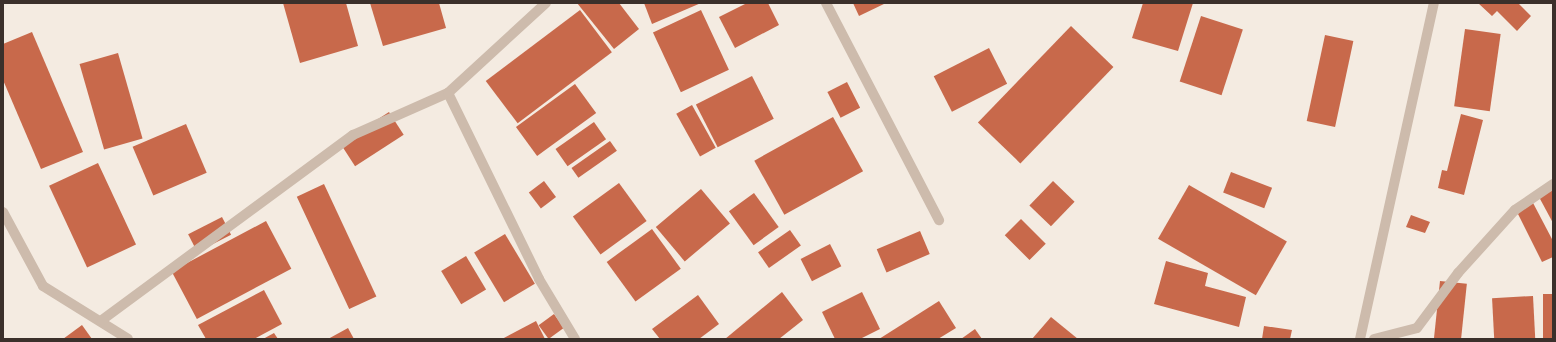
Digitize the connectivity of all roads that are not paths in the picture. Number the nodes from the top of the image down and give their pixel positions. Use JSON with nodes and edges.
{"nodes":[{"id":1,"x":546,"y":3,"type":"edge"},
{"id":2,"x":826,"y":3,"type":"edge"},
{"id":3,"x":1434,"y":3,"type":"edge"},
{"id":4,"x":448,"y":93,"type":"junction"},
{"id":5,"x":1553,"y":184,"type":"edge"},
{"id":6,"x":3,"y":212,"type":"edge"},
{"id":7,"x":939,"y":220,"type":"dead end"},
{"id":8,"x":102,"y":320,"type":"junction"},
{"id":9,"x":128,"y":339,"type":"edge"},
{"id":10,"x":575,"y":339,"type":"edge"},
{"id":11,"x":1360,"y":339,"type":"edge"},
{"id":12,"x":1374,"y":339,"type":"edge"}],
"edges":[{"from":1,"to":4,"type":"street"},
{"from":2,"to":7,"type":"street"},
{"from":3,"to":11,"type":"street"},
{"from":4,"to":8,"type":"street"},
{"from":4,"to":10,"type":"street"},
{"from":5,"to":12,"type":"street"},
{"from":6,"to":8,"type":"street"},
{"from":8,"to":9,"type":"street"}]}
